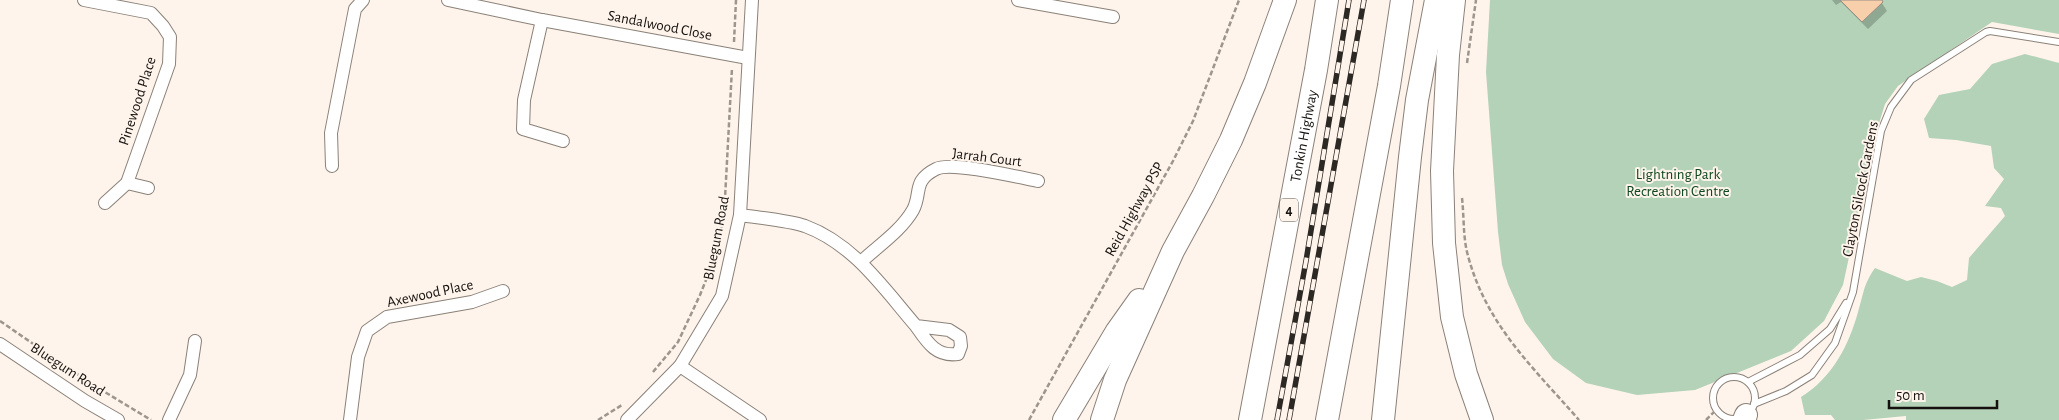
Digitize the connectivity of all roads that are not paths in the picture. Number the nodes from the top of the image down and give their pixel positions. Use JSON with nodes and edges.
{"nodes":[{"id":1,"x":84,"y":0,"type":"edge"},
{"id":2,"x":363,"y":0,"type":"edge"},
{"id":3,"x":448,"y":0,"type":"edge"},
{"id":4,"x":752,"y":0,"type":"edge"},
{"id":5,"x":1018,"y":0,"type":"edge"},
{"id":6,"x":1285,"y":0,"type":"edge"},
{"id":7,"x":1327,"y":0,"type":"edge"},
{"id":8,"x":1402,"y":0,"type":"edge"},
{"id":9,"x":1436,"y":0,"type":"edge"},
{"id":10,"x":1454,"y":0,"type":"edge"},
{"id":11,"x":1112,"y":17,"type":"dead end"},
{"id":12,"x":542,"y":20,"type":"junction"},
{"id":13,"x":2059,"y":42,"type":"edge"},
{"id":14,"x":748,"y":58,"type":"junction"},
{"id":15,"x":563,"y":141,"type":"dead end"},
{"id":16,"x":332,"y":166,"type":"dead end"},
{"id":17,"x":1038,"y":181,"type":"dead end"},
{"id":18,"x":127,"y":182,"type":"junction"},
{"id":19,"x":148,"y":188,"type":"dead end"},
{"id":20,"x":105,"y":203,"type":"dead end"},
{"id":21,"x":740,"y":215,"type":"junction"},
{"id":22,"x":1170,"y":257,"type":"junction"},
{"id":23,"x":861,"y":262,"type":"junction"},
{"id":24,"x":503,"y":291,"type":"dead end"},
{"id":25,"x":1853,"y":292,"type":"junction"},
{"id":26,"x":916,"y":326,"type":"dead end"},
{"id":27,"x":195,"y":341,"type":"dead end"},
{"id":28,"x":0,"y":344,"type":"edge"},
{"id":29,"x":680,"y":366,"type":"junction"},
{"id":30,"x":1748,"y":382,"type":"junction"},
{"id":31,"x":1748,"y":413,"type":"edge"},
{"id":32,"x":118,"y":420,"type":"edge"},
{"id":33,"x":169,"y":420,"type":"edge"},
{"id":34,"x":350,"y":420,"type":"edge"},
{"id":35,"x":627,"y":420,"type":"edge"},
{"id":36,"x":760,"y":420,"type":"edge"},
{"id":37,"x":1064,"y":420,"type":"edge"},
{"id":38,"x":1102,"y":420,"type":"edge"},
{"id":39,"x":1250,"y":420,"type":"edge"},
{"id":40,"x":1326,"y":420,"type":"edge"},
{"id":41,"x":1383,"y":420,"type":"edge"},
{"id":42,"x":1482,"y":420,"type":"edge"}],
"edges":[{"from":1,"to":18,"type":"street","name":"Pinewood Place"},
{"from":2,"to":16,"type":"street"},
{"from":3,"to":12,"type":"street","name":"Sandalwood Close"},
{"from":4,"to":14,"type":"street","name":"Bluegum Road"},
{"from":5,"to":11,"type":"street"},
{"from":6,"to":22,"type":"highway"},
{"from":7,"to":39,"type":"highway","name":"Tonkin Highway","number":"4"},
{"from":8,"to":40,"type":"highway"},
{"from":9,"to":41,"type":"highway"},
{"from":10,"to":42,"type":"highway"},
{"from":12,"to":14,"type":"street","name":"Sandalwood Close"},
{"from":12,"to":15,"type":"street"},
{"from":13,"to":25,"type":"lane","name":"Clayton Silcock Gardens"},
{"from":14,"to":21,"type":"street","name":"Bluegum Road"},
{"from":17,"to":23,"type":"street","name":"Jarrah Court"},
{"from":18,"to":19,"type":"street"},
{"from":18,"to":20,"type":"street","name":"Pinewood Place"},
{"from":21,"to":23,"type":"street"},
{"from":21,"to":29,"type":"street","name":"Bluegum Road"},
{"from":22,"to":37,"type":"highway"},
{"from":22,"to":38,"type":"highway"},
{"from":23,"to":26,"type":"street"},
{"from":24,"to":34,"type":"street","name":"Axewood Place"},
{"from":25,"to":30,"type":"lane","name":"Clayton Silcock Gardens"},
{"from":25,"to":31,"type":"lane","name":"Clayton Silcock Gardens"},
{"from":27,"to":33,"type":"street"},
{"from":28,"to":32,"type":"street","name":"Bluegum Road"},
{"from":29,"to":35,"type":"street","name":"Bluegum Road"},
{"from":29,"to":36,"type":"street"},
{"from":30,"to":31,"type":"lane"},
{"from":30,"to":31,"type":"lane"}]}
